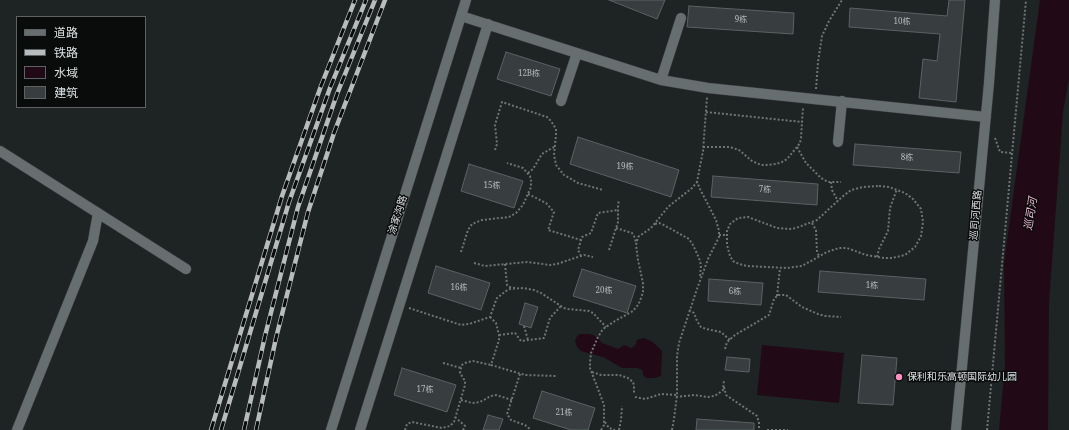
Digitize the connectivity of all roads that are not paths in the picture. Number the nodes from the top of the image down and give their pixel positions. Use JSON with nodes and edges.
{"nodes":[{"id":1,"x":466,"y":0,"type":"edge"},
{"id":2,"x":995,"y":0,"type":"edge"},
{"id":3,"x":461,"y":16,"type":"junction"},
{"id":4,"x":681,"y":18,"type":"dead end"},
{"id":5,"x":488,"y":24,"type":"junction"},
{"id":6,"x":577,"y":53,"type":"junction"},
{"id":7,"x":661,"y":80,"type":"junction"},
{"id":8,"x":561,"y":101,"type":"dead end"},
{"id":9,"x":842,"y":101,"type":"junction"},
{"id":10,"x":986,"y":117,"type":"junction"},
{"id":11,"x":838,"y":142,"type":"dead end"},
{"id":12,"x":0,"y":150,"type":"edge"},
{"id":13,"x":98,"y":213,"type":"junction"},
{"id":14,"x":186,"y":269,"type":"dead end"},
{"id":15,"x":17,"y":430,"type":"edge"},
{"id":16,"x":331,"y":430,"type":"edge"},
{"id":17,"x":360,"y":430,"type":"edge"},
{"id":18,"x":956,"y":430,"type":"edge"}],
"edges":[{"from":1,"to":3,"type":"street","name":"涂家沟路"},
{"from":2,"to":10,"type":"street","name":"巡司河西路"},
{"from":3,"to":5,"type":"street"},
{"from":3,"to":16,"type":"street","name":"涂家沟路"},
{"from":4,"to":7,"type":"street"},
{"from":5,"to":6,"type":"street"},
{"from":5,"to":17,"type":"street"},
{"from":6,"to":7,"type":"street"},
{"from":6,"to":8,"type":"street"},
{"from":7,"to":9,"type":"street"},
{"from":9,"to":10,"type":"street"},
{"from":9,"to":11,"type":"street"},
{"from":10,"to":18,"type":"street","name":"巡司河西路"},
{"from":12,"to":13,"type":"street"},
{"from":13,"to":14,"type":"street"},
{"from":13,"to":15,"type":"street"}]}
